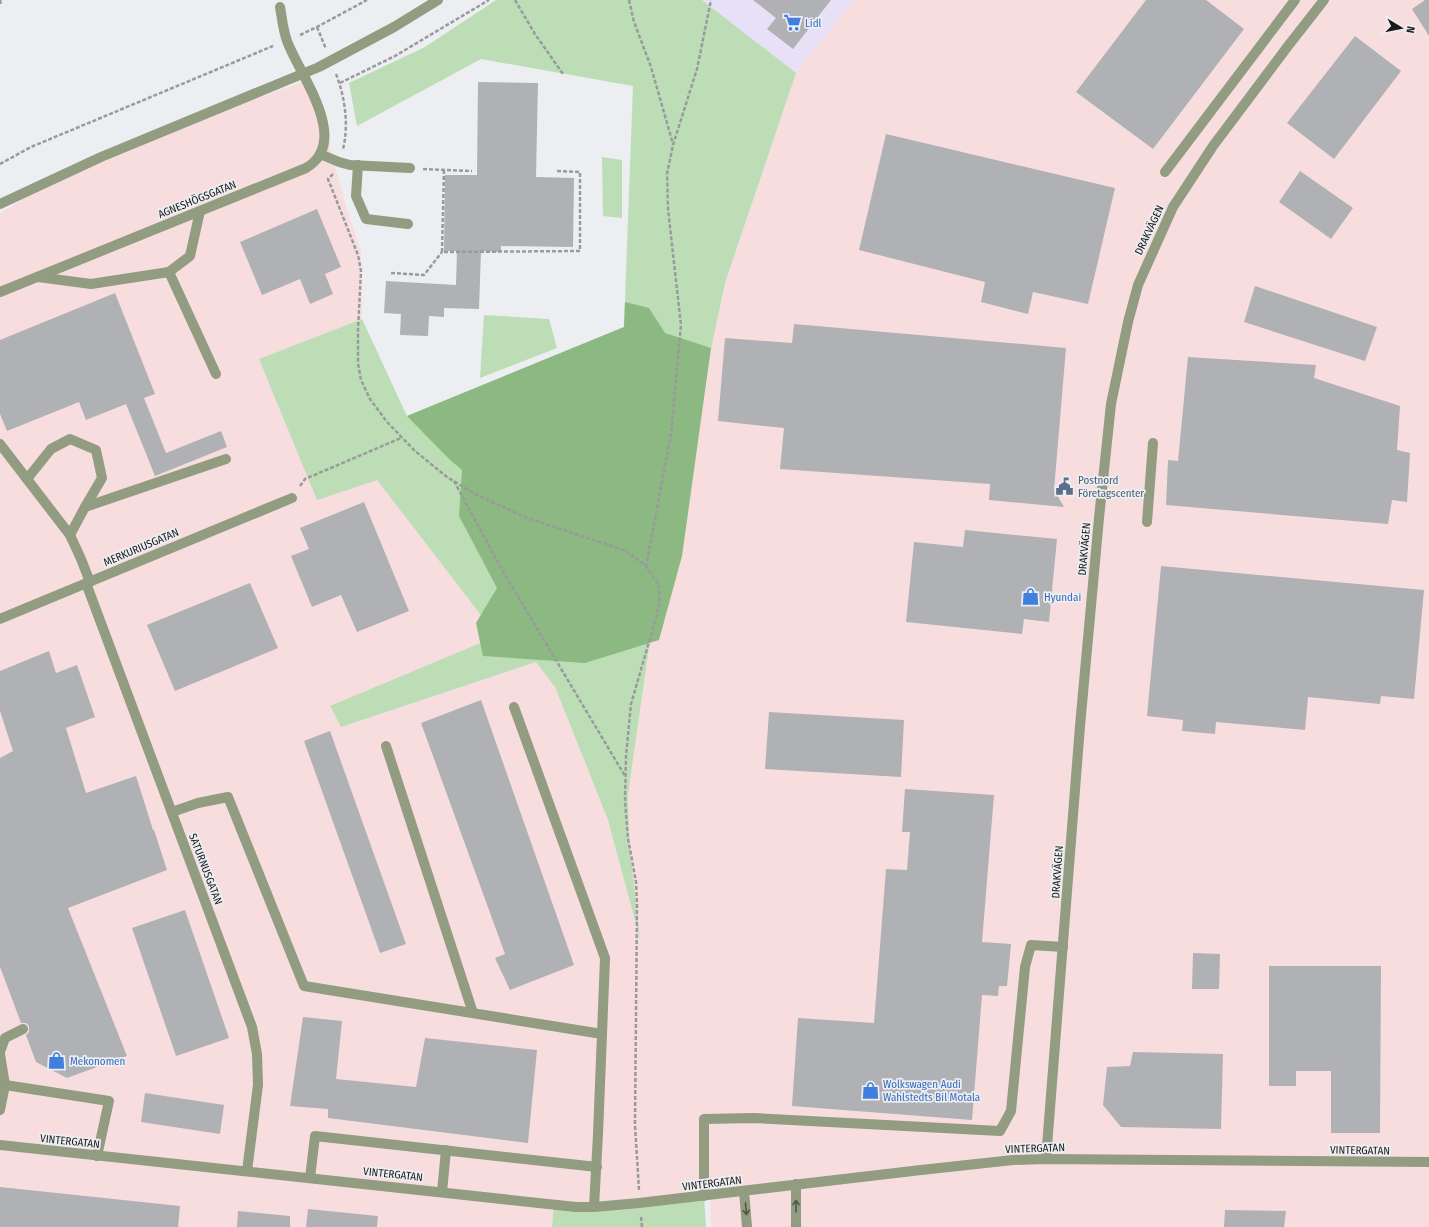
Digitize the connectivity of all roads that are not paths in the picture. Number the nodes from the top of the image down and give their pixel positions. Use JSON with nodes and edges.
{"nodes":[{"id":1,"x":438,"y":0,"type":"edge"},
{"id":2,"x":1295,"y":0,"type":"edge"},
{"id":3,"x":1324,"y":0,"type":"edge"},
{"id":4,"x":280,"y":7,"type":"dead end"},
{"id":5,"x":303,"y":74,"type":"junction"},
{"id":6,"x":320,"y":154,"type":"junction"},
{"id":7,"x":358,"y":165,"type":"junction"},
{"id":8,"x":410,"y":168,"type":"road end"},
{"id":9,"x":1165,"y":172,"type":"dead end"},
{"id":10,"x":0,"y":204,"type":"edge"},
{"id":11,"x":200,"y":211,"type":"junction"},
{"id":12,"x":408,"y":224,"type":"dead end"},
{"id":13,"x":169,"y":272,"type":"junction"},
{"id":14,"x":38,"y":277,"type":"junction"},
{"id":15,"x":0,"y":292,"type":"edge"},
{"id":16,"x":216,"y":374,"type":"dead end"},
{"id":17,"x":1153,"y":443,"type":"dead end"},
{"id":18,"x":0,"y":444,"type":"edge"},
{"id":19,"x":226,"y":459,"type":"dead end"},
{"id":20,"x":26,"y":479,"type":"junction"},
{"id":21,"x":292,"y":498,"type":"road end"},
{"id":22,"x":85,"y":507,"type":"junction"},
{"id":23,"x":1147,"y":522,"type":"dead end"},
{"id":24,"x":70,"y":535,"type":"junction"},
{"id":25,"x":88,"y":582,"type":"junction"},
{"id":26,"x":0,"y":619,"type":"edge"},
{"id":27,"x":514,"y":707,"type":"dead end"},
{"id":28,"x":386,"y":746,"type":"dead end"},
{"id":29,"x":172,"y":812,"type":"junction"},
{"id":30,"x":1064,"y":947,"type":"junction"},
{"id":31,"x":473,"y":1013,"type":"junction"},
{"id":32,"x":24,"y":1029,"type":"dead end"},
{"id":33,"x":602,"y":1034,"type":"junction"},
{"id":34,"x":0,"y":1053,"type":"edge"},
{"id":35,"x":5,"y":1085,"type":"junction"},
{"id":36,"x":0,"y":1110,"type":"edge"},
{"id":37,"x":0,"y":1145,"type":"edge"},
{"id":38,"x":446,"y":1150,"type":"junction"},
{"id":39,"x":97,"y":1156,"type":"junction"},
{"id":40,"x":1046,"y":1159,"type":"junction"},
{"id":41,"x":1429,"y":1162,"type":"edge"},
{"id":42,"x":597,"y":1167,"type":"junction"},
{"id":43,"x":247,"y":1171,"type":"junction"},
{"id":44,"x":310,"y":1178,"type":"junction"},
{"id":45,"x":796,"y":1184,"type":"junction"},
{"id":46,"x":744,"y":1191,"type":"junction"},
{"id":47,"x":442,"y":1192,"type":"junction"},
{"id":48,"x":704,"y":1196,"type":"junction"},
{"id":49,"x":594,"y":1207,"type":"junction"},
{"id":50,"x":747,"y":1227,"type":"edge"},
{"id":51,"x":796,"y":1227,"type":"edge"}],
"edges":[{"from":1,"to":5,"type":"street"},
{"from":2,"to":9,"type":"street"},
{"from":3,"to":30,"type":"street","name":"DRAKVÄGEN"},
{"from":4,"to":5,"type":"street"},
{"from":5,"to":6,"type":"street"},
{"from":5,"to":10,"type":"street"},
{"from":6,"to":7,"type":"street"},
{"from":6,"to":11,"type":"street","name":"AGNESHÖGSGATAN"},
{"from":7,"to":8,"type":"street"},
{"from":7,"to":12,"type":"street"},
{"from":11,"to":13,"type":"street"},
{"from":11,"to":14,"type":"street","name":"AGNESHÖGSGATAN"},
{"from":13,"to":14,"type":"street"},
{"from":13,"to":16,"type":"street"},
{"from":14,"to":15,"type":"street","name":"AGNESHÖGSGATAN"},
{"from":17,"to":23,"type":"street"},
{"from":18,"to":20,"type":"street","name":"SATURNUSGATAN"},
{"from":19,"to":22,"type":"street"},
{"from":20,"to":22,"type":"street"},
{"from":20,"to":24,"type":"street","name":"SATURNUSGATAN"},
{"from":21,"to":25,"type":"street","name":"MERKURIUSGATAN"},
{"from":22,"to":24,"type":"street"},
{"from":24,"to":25,"type":"street","name":"SATURNUSGATAN"},
{"from":25,"to":26,"type":"street","name":"MERKURIUSGATAN"},
{"from":25,"to":29,"type":"street","name":"SATURNUSGATAN"},
{"from":27,"to":33,"type":"street"},
{"from":28,"to":31,"type":"street"},
{"from":29,"to":31,"type":"street"},
{"from":29,"to":43,"type":"street","name":"SATURNUSGATAN"},
{"from":30,"to":40,"type":"street","name":"DRAKVÄGEN"},
{"from":30,"to":48,"type":"street"},
{"from":31,"to":33,"type":"street"},
{"from":32,"to":34,"type":"street"},
{"from":33,"to":42,"type":"street"},
{"from":34,"to":35,"type":"street"},
{"from":35,"to":36,"type":"street"},
{"from":35,"to":39,"type":"street"},
{"from":37,"to":39,"type":"street","name":"VINTERGATAN"},
{"from":38,"to":42,"type":"street"},
{"from":38,"to":44,"type":"street"},
{"from":38,"to":47,"type":"street"},
{"from":39,"to":43,"type":"street","name":"VINTERGATAN"},
{"from":40,"to":41,"type":"street","name":"VINTERGATAN"},
{"from":40,"to":45,"type":"street","name":"VINTERGATAN"},
{"from":42,"to":49,"type":"street"},
{"from":43,"to":44,"type":"street","name":"VINTERGATAN"},
{"from":44,"to":47,"type":"street","name":"VINTERGATAN"},
{"from":45,"to":46,"type":"street","name":"VINTERGATAN"},
{"from":51,"to":45,"type":"street","one_way":true},
{"from":46,"to":48,"type":"street","name":"VINTERGATAN"},
{"from":46,"to":50,"type":"street","one_way":true},
{"from":47,"to":49,"type":"street","name":"VINTERGATAN"},
{"from":48,"to":49,"type":"street","name":"VINTERGATAN"}]}
